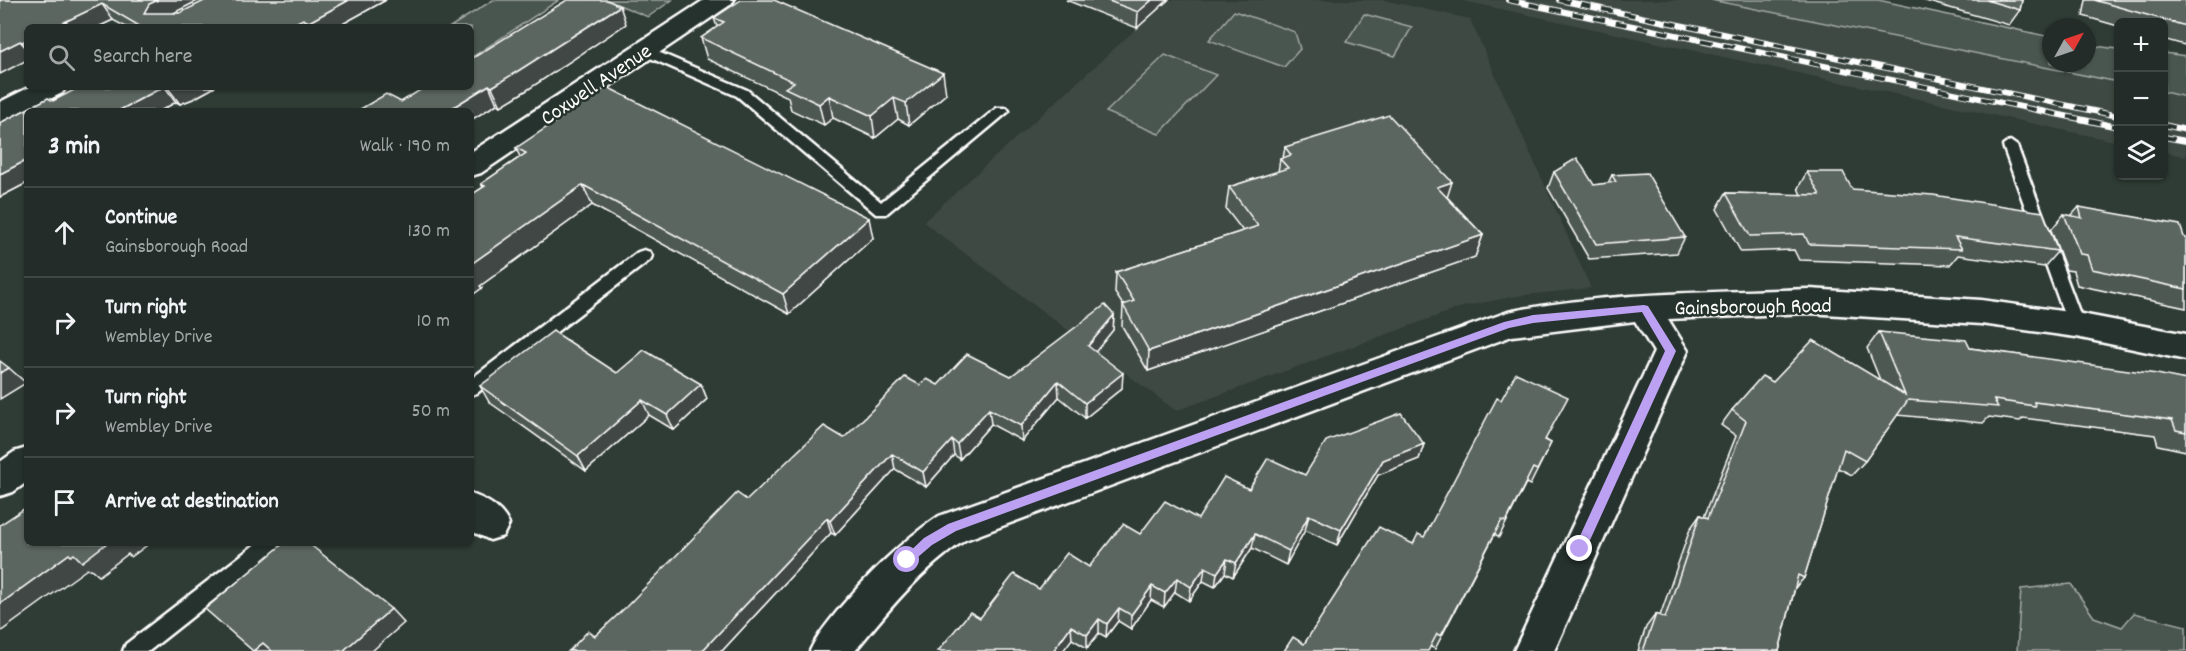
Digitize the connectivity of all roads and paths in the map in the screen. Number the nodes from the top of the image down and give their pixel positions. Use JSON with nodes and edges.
{"nodes":[{"id":1,"x":721,"y":0,"type":"edge"},
{"id":2,"x":644,"y":50,"type":"junction"},
{"id":3,"x":46,"y":90,"type":"edge"},
{"id":4,"x":1002,"y":111,"type":"dead end"},
{"id":5,"x":0,"y":113,"type":"edge"},
{"id":6,"x":2010,"y":146,"type":"dead end"},
{"id":7,"x":474,"y":164,"type":"edge"},
{"id":8,"x":644,"y":256,"type":"dead end"},
{"id":9,"x":1644,"y":308,"type":"junction"},
{"id":10,"x":2076,"y":324,"type":"junction"},
{"id":11,"x":2186,"y":347,"type":"edge"},
{"id":12,"x":474,"y":386,"type":"edge"},
{"id":13,"x":24,"y":465,"type":"edge"},
{"id":14,"x":0,"y":481,"type":"edge"},
{"id":15,"x":267,"y":546,"type":"edge"},
{"id":16,"x":133,"y":651,"type":"edge"},
{"id":17,"x":830,"y":651,"type":"edge"},
{"id":18,"x":1534,"y":651,"type":"edge"}],
"edges":[{"from":1,"to":2,"type":"street","name":"Coxwell Avenue"},
{"from":2,"to":4,"type":"lane"},
{"from":2,"to":7,"type":"street","name":"Coxwell Avenue"},
{"from":3,"to":5,"type":"street"},
{"from":6,"to":10,"type":"lane"},
{"from":8,"to":12,"type":"lane"},
{"from":9,"to":10,"type":"street","name":"Gainsborough Road"},
{"from":9,"to":17,"type":"street","name":"Gainsborough Road"},
{"from":9,"to":18,"type":"street"},
{"from":10,"to":11,"type":"street","name":"Gainsborough Road"},
{"from":13,"to":14,"type":"street"},
{"from":15,"to":16,"type":"lane"}]}
